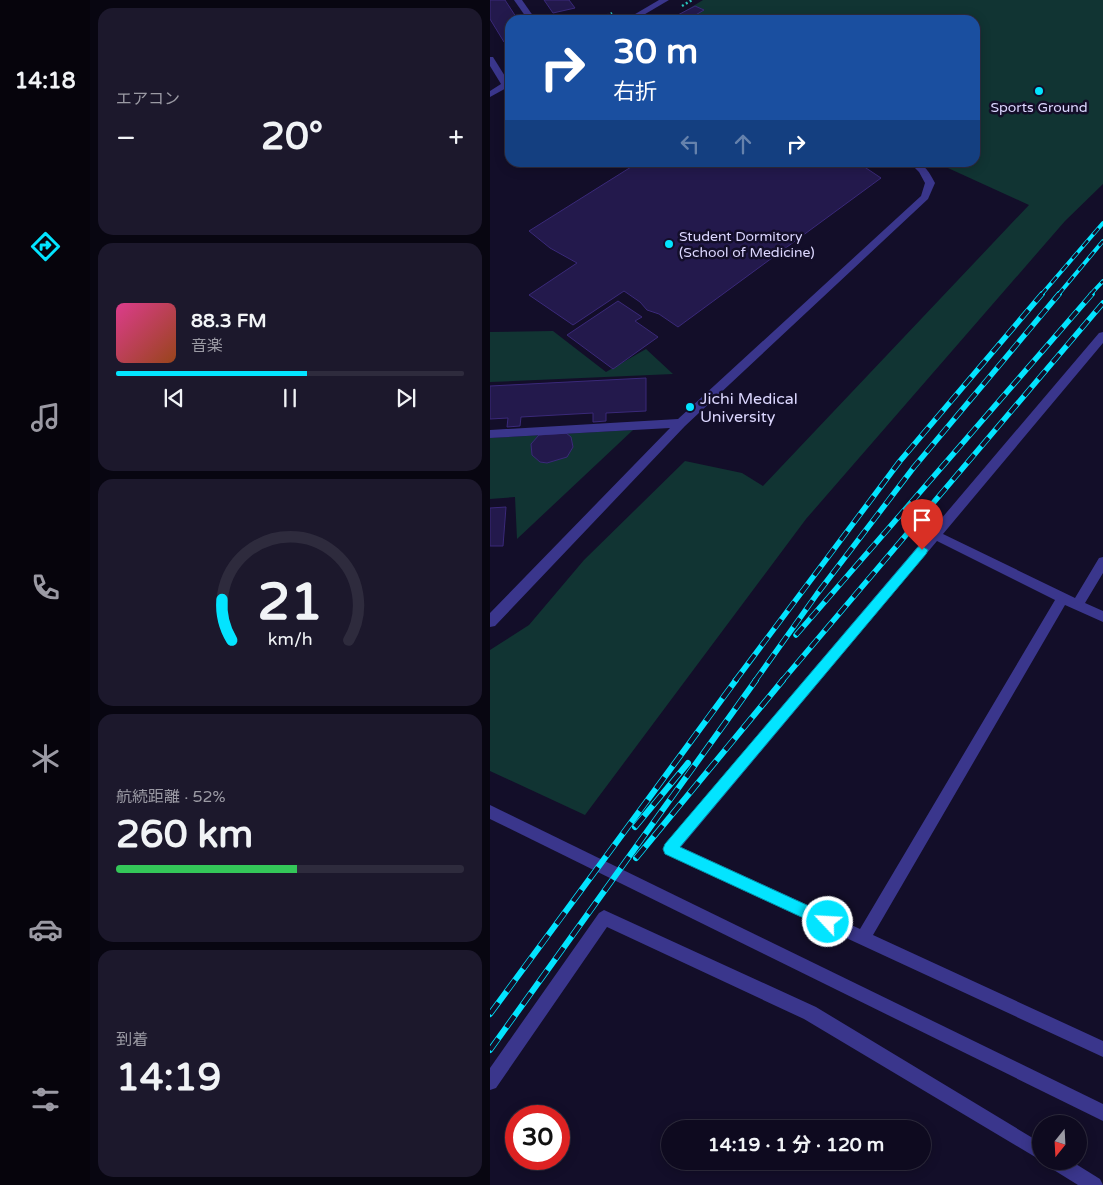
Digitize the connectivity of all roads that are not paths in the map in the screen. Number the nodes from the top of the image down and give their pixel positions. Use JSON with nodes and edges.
{"nodes":[{"id":1,"x":518,"y":0,"type":"edge"},
{"id":2,"x":665,"y":0,"type":"edge"},
{"id":3,"x":528,"y":15,"type":"edge"},
{"id":4,"x":639,"y":15,"type":"edge"},
{"id":5,"x":490,"y":59,"type":"edge"},
{"id":6,"x":505,"y":80,"type":"edge"},
{"id":7,"x":505,"y":86,"type":"edge"},
{"id":8,"x":490,"y":94,"type":"edge"},
{"id":9,"x":919,"y":167,"type":"edge"},
{"id":10,"x":1103,"y":336,"type":"edge"},
{"id":11,"x":681,"y":423,"type":"junction"},
{"id":12,"x":490,"y":434,"type":"edge"},
{"id":13,"x":935,"y":535,"type":"junction"},
{"id":14,"x":1103,"y":562,"type":"edge"},
{"id":15,"x":1063,"y":598,"type":"junction"},
{"id":16,"x":1077,"y":605,"type":"junction"},
{"id":17,"x":1103,"y":617,"type":"edge"},
{"id":18,"x":490,"y":622,"type":"edge"},
{"id":19,"x":490,"y":812,"type":"edge"},
{"id":20,"x":863,"y":938,"type":"junction"},
{"id":21,"x":1103,"y":1048,"type":"edge"},
{"id":22,"x":490,"y":1082,"type":"edge"},
{"id":23,"x":1103,"y":1113,"type":"edge"},
{"id":24,"x":1032,"y":1148,"type":"edge"},
{"id":25,"x":1070,"y":1170,"type":"edge"},
{"id":26,"x":1094,"y":1185,"type":"edge"}],
"edges":[{"from":1,"to":3,"type":"street"},
{"from":2,"to":4,"type":"street"},
{"from":5,"to":6,"type":"street"},
{"from":7,"to":8,"type":"street"},
{"from":9,"to":11,"type":"street"},
{"from":10,"to":13,"type":"street"},
{"from":11,"to":12,"type":"street"},
{"from":11,"to":18,"type":"street"},
{"from":13,"to":15,"type":"street"},
{"from":13,"to":20,"type":"street"},
{"from":14,"to":16,"type":"street"},
{"from":15,"to":16,"type":"street"},
{"from":15,"to":20,"type":"street"},
{"from":16,"to":17,"type":"street"},
{"from":19,"to":23,"type":"street"},
{"from":20,"to":21,"type":"street"},
{"from":22,"to":24,"type":"street"},
{"from":25,"to":26,"type":"street"}]}
